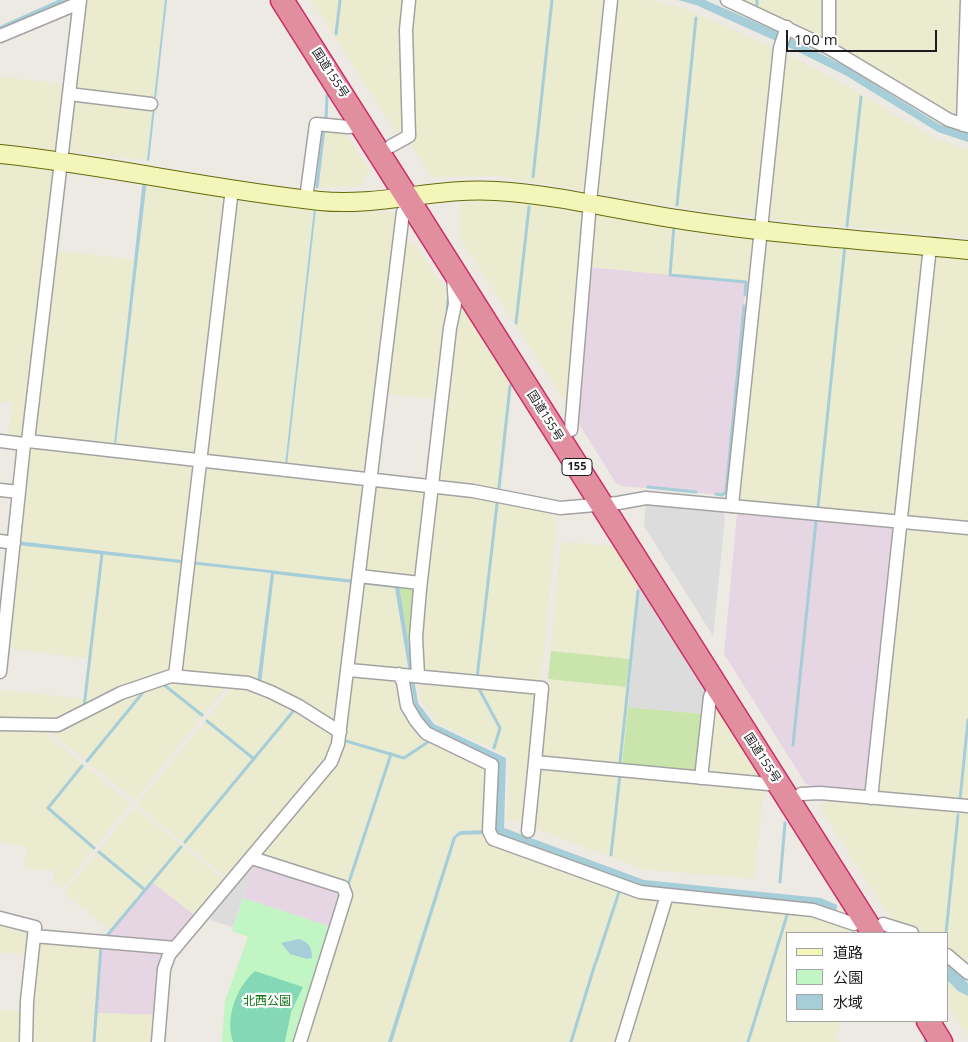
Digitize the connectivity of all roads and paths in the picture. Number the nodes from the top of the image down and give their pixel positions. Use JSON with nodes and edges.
{"nodes":[{"id":1,"x":282,"y":0,"type":"edge"},
{"id":2,"x":298,"y":0,"type":"edge"},
{"id":3,"x":409,"y":0,"type":"edge"},
{"id":4,"x":612,"y":0,"type":"edge"},
{"id":5,"x":727,"y":0,"type":"edge"},
{"id":6,"x":828,"y":0,"type":"edge"},
{"id":7,"x":967,"y":0,"type":"edge"},
{"id":8,"x":79,"y":2,"type":"edge"},
{"id":9,"x":785,"y":31,"type":"junction"},
{"id":10,"x":0,"y":36,"type":"edge"},
{"id":11,"x":830,"y":48,"type":"junction"},
{"id":12,"x":69,"y":94,"type":"junction"},
{"id":13,"x":151,"y":104,"type":"dead end"},
{"id":14,"x":363,"y":126,"type":"junction"},
{"id":15,"x":965,"y":126,"type":"edge"},
{"id":16,"x":391,"y":146,"type":"junction"},
{"id":17,"x":0,"y":154,"type":"edge"},
{"id":18,"x":61,"y":160,"type":"junction"},
{"id":19,"x":232,"y":189,"type":"junction"},
{"id":20,"x":412,"y":198,"type":"junction"},
{"id":21,"x":306,"y":199,"type":"junction"},
{"id":22,"x":590,"y":202,"type":"junction"},
{"id":23,"x":761,"y":230,"type":"junction"},
{"id":24,"x":930,"y":246,"type":"junction"},
{"id":25,"x":968,"y":250,"type":"edge"},
{"id":26,"x":453,"y":269,"type":"junction"},
{"id":27,"x":571,"y":430,"type":"junction"},
{"id":28,"x":0,"y":441,"type":"edge"},
{"id":29,"x":26,"y":442,"type":"junction"},
{"id":30,"x":200,"y":461,"type":"junction"},
{"id":31,"x":370,"y":480,"type":"junction"},
{"id":32,"x":432,"y":487,"type":"junction"},
{"id":33,"x":0,"y":490,"type":"edge"},
{"id":34,"x":19,"y":492,"type":"junction"},
{"id":35,"x":609,"y":504,"type":"junction"},
{"id":36,"x":732,"y":505,"type":"junction"},
{"id":37,"x":901,"y":522,"type":"junction"},
{"id":38,"x":968,"y":528,"type":"edge"},
{"id":39,"x":0,"y":541,"type":"edge"},
{"id":40,"x":14,"y":543,"type":"junction"},
{"id":41,"x":359,"y":580,"type":"junction"},
{"id":42,"x":420,"y":583,"type":"junction"},
{"id":43,"x":2,"y":644,"type":"edge"},
{"id":44,"x":348,"y":670,"type":"junction"},
{"id":45,"x":0,"y":672,"type":"edge"},
{"id":46,"x":409,"y":675,"type":"junction"},
{"id":47,"x":175,"y":676,"type":"junction"},
{"id":48,"x":715,"y":685,"type":"junction"},
{"id":49,"x":0,"y":724,"type":"edge"},
{"id":50,"x":340,"y":732,"type":"junction"},
{"id":51,"x":535,"y":762,"type":"junction"},
{"id":52,"x":701,"y":778,"type":"junction"},
{"id":53,"x":780,"y":785,"type":"junction"},
{"id":54,"x":801,"y":794,"type":"junction"},
{"id":55,"x":871,"y":798,"type":"junction"},
{"id":56,"x":968,"y":806,"type":"edge"},
{"id":57,"x":528,"y":831,"type":"dead end"},
{"id":58,"x":252,"y":858,"type":"junction"},
{"id":59,"x":666,"y":895,"type":"junction"},
{"id":60,"x":0,"y":918,"type":"edge"},
{"id":61,"x":877,"y":928,"type":"edge"},
{"id":62,"x":905,"y":932,"type":"edge"},
{"id":63,"x":34,"y":936,"type":"junction"},
{"id":64,"x":175,"y":948,"type":"junction"},
{"id":65,"x":948,"y":956,"type":"edge"},
{"id":66,"x":968,"y":973,"type":"edge"},
{"id":67,"x":929,"y":1022,"type":"edge"},
{"id":68,"x":944,"y":1022,"type":"edge"},
{"id":69,"x":26,"y":1042,"type":"edge"},
{"id":70,"x":158,"y":1042,"type":"edge"},
{"id":71,"x":300,"y":1042,"type":"edge"},
{"id":72,"x":622,"y":1042,"type":"edge"},
{"id":73,"x":941,"y":1042,"type":"edge"},
{"id":74,"x":956,"y":1042,"type":"edge"}],
"edges":[{"from":1,"to":14,"type":"highway","name":"国道155号","number":"155"},
{"from":2,"to":16,"type":"highway","name":"国道155号","number":"155"},
{"from":3,"to":16,"type":"street"},
{"from":4,"to":22,"type":"street"},
{"from":5,"to":9,"type":"street"},
{"from":6,"to":11,"type":"street"},
{"from":7,"to":15,"type":"street"},
{"from":8,"to":10,"type":"street"},
{"from":8,"to":12,"type":"street"},
{"from":9,"to":11,"type":"street"},
{"from":9,"to":23,"type":"street"},
{"from":11,"to":15,"type":"street"},
{"from":12,"to":13,"type":"street"},
{"from":12,"to":18,"type":"street"},
{"from":14,"to":20,"type":"highway","name":"国道155号","number":"155"},
{"from":14,"to":21,"type":"street"},
{"from":16,"to":20,"type":"highway","name":"国道155号","number":"155"},
{"from":17,"to":18,"type":"street"},
{"from":18,"to":19,"type":"street"},
{"from":18,"to":29,"type":"street"},
{"from":19,"to":21,"type":"street"},
{"from":19,"to":30,"type":"street"},
{"from":20,"to":21,"type":"street"},
{"from":20,"to":22,"type":"street"},
{"from":20,"to":26,"type":"highway","name":"国道155号","number":"155"},
{"from":20,"to":27,"type":"highway","name":"国道155号","number":"155"},
{"from":20,"to":31,"type":"street"},
{"from":22,"to":23,"type":"street"},
{"from":22,"to":27,"type":"street"},
{"from":23,"to":24,"type":"street"},
{"from":23,"to":36,"type":"street"},
{"from":24,"to":25,"type":"street"},
{"from":24,"to":37,"type":"street"},
{"from":26,"to":32,"type":"street"},
{"from":26,"to":35,"type":"highway","name":"国道155号","number":"155"},
{"from":27,"to":35,"type":"highway","name":"国道155号","number":"155"},
{"from":28,"to":29,"type":"street"},
{"from":29,"to":30,"type":"street"},
{"from":29,"to":34,"type":"street"},
{"from":30,"to":31,"type":"street"},
{"from":30,"to":47,"type":"street"},
{"from":31,"to":32,"type":"street"},
{"from":31,"to":41,"type":"street"},
{"from":32,"to":35,"type":"street"},
{"from":32,"to":42,"type":"street"},
{"from":33,"to":34,"type":"street"},
{"from":34,"to":40,"type":"street"},
{"from":35,"to":36,"type":"street"},
{"from":35,"to":48,"type":"highway","name":"国道155号","number":"155"},
{"from":35,"to":54,"type":"highway","name":"国道155号","number":"155"},
{"from":36,"to":37,"type":"street"},
{"from":37,"to":38,"type":"street"},
{"from":37,"to":55,"type":"street"},
{"from":39,"to":40,"type":"street"},
{"from":40,"to":43,"type":"street"},
{"from":41,"to":42,"type":"street"},
{"from":41,"to":44,"type":"street"},
{"from":42,"to":46,"type":"street"},
{"from":43,"to":45,"type":"street"},
{"from":44,"to":46,"type":"street"},
{"from":44,"to":50,"type":"street"},
{"from":46,"to":51,"type":"street"},
{"from":46,"to":59,"type":"street"},
{"from":47,"to":49,"type":"street"},
{"from":47,"to":50,"type":"street"},
{"from":48,"to":52,"type":"street"},
{"from":48,"to":53,"type":"highway","name":"国道155号","number":"155"},
{"from":50,"to":58,"type":"street"},
{"from":51,"to":52,"type":"street"},
{"from":51,"to":57,"type":"street"},
{"from":52,"to":53,"type":"street"},
{"from":53,"to":61,"type":"highway","name":"国道155号","number":"155"},
{"from":54,"to":55,"type":"street"},
{"from":54,"to":61,"type":"highway","name":"国道155号","number":"155"},
{"from":55,"to":56,"type":"street"},
{"from":58,"to":64,"type":"street"},
{"from":58,"to":71,"type":"street"},
{"from":59,"to":61,"type":"street"},
{"from":59,"to":72,"type":"street"},
{"from":60,"to":63,"type":"street"},
{"from":61,"to":62,"type":"street"},
{"from":63,"to":64,"type":"street"},
{"from":63,"to":69,"type":"street"},
{"from":64,"to":70,"type":"street"},
{"from":65,"to":66,"type":"street"},
{"from":67,"to":73,"type":"highway"},
{"from":68,"to":74,"type":"highway"}]}
